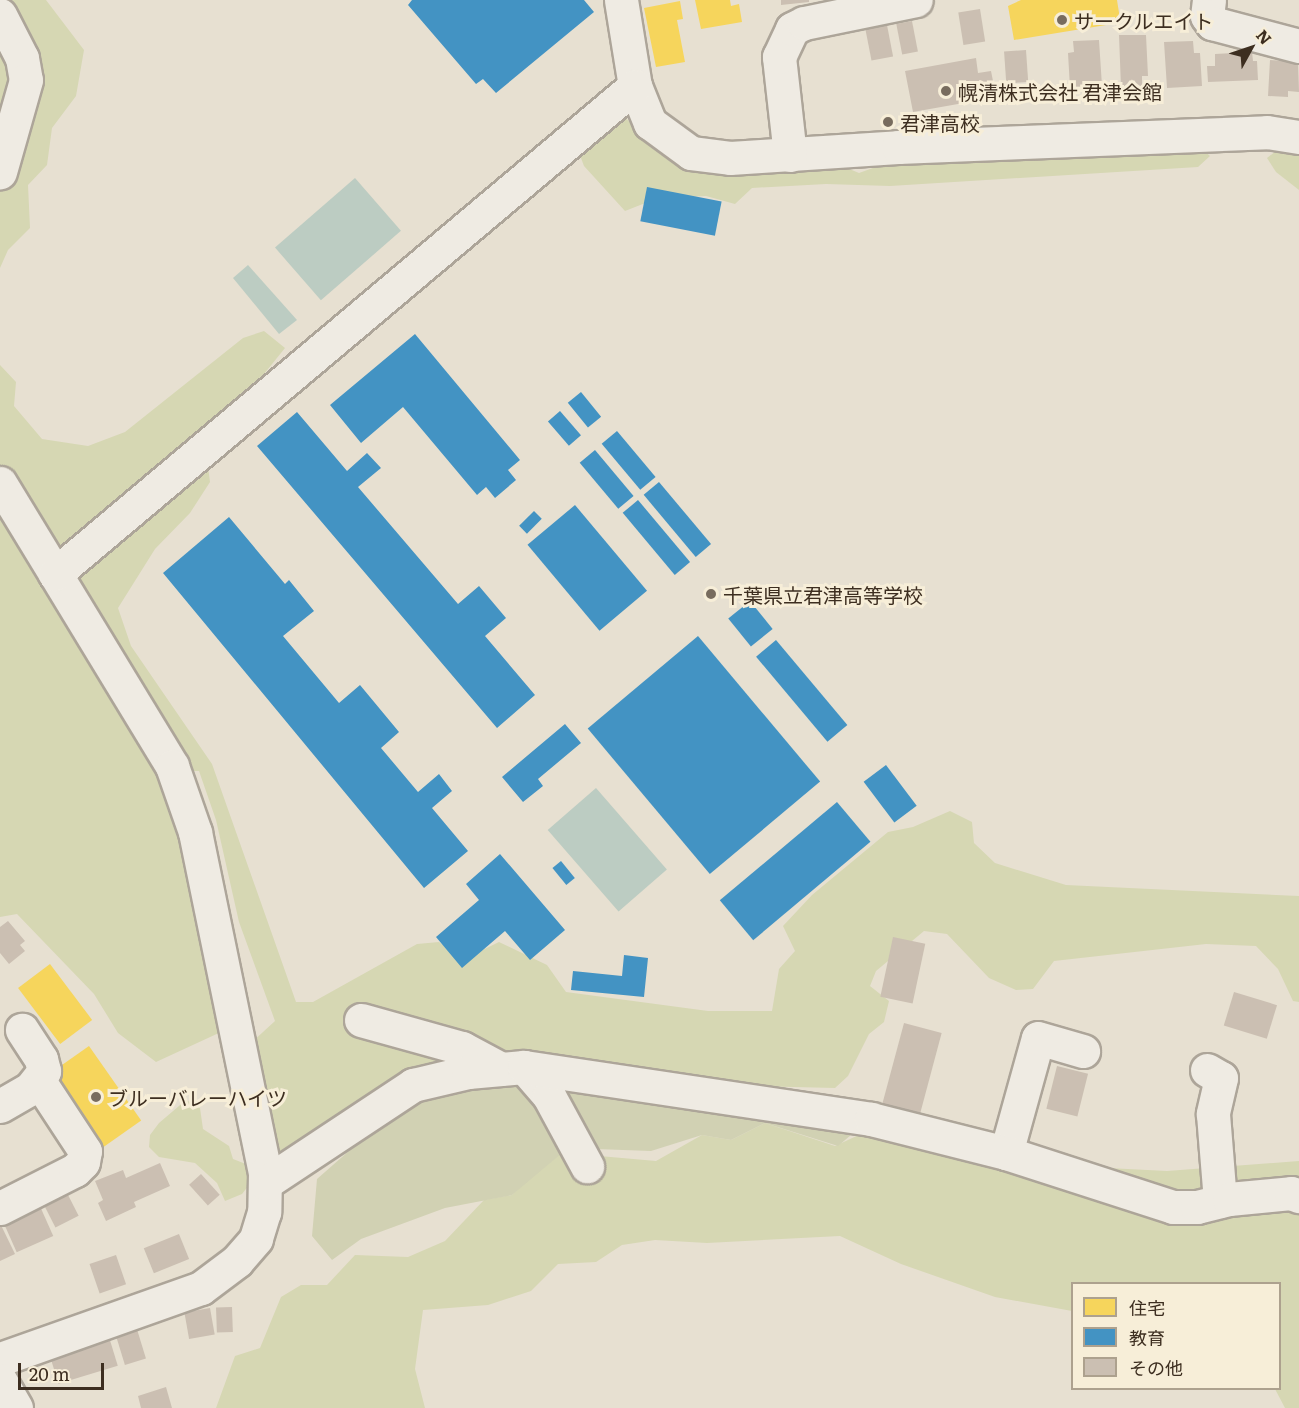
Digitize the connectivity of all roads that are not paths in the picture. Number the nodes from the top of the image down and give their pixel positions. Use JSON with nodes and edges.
{"nodes":[{"id":1,"x":621,"y":0,"type":"edge"},
{"id":2,"x":916,"y":0,"type":"edge"},
{"id":3,"x":1209,"y":0,"type":"edge"},
{"id":4,"x":0,"y":15,"type":"edge"},
{"id":5,"x":1299,"y":46,"type":"edge"},
{"id":6,"x":635,"y":86,"type":"junction"},
{"id":7,"x":1299,"y":137,"type":"edge"},
{"id":8,"x":790,"y":155,"type":"junction"},
{"id":9,"x":0,"y":172,"type":"edge"},
{"id":10,"x":0,"y":483,"type":"edge"},
{"id":11,"x":55,"y":574,"type":"junction"},
{"id":12,"x":361,"y":1020,"type":"dead end"},
{"id":13,"x":22,"y":1030,"type":"dead end"},
{"id":14,"x":1083,"y":1051,"type":"dead end"},
{"id":15,"x":512,"y":1068,"type":"junction"},
{"id":16,"x":1207,"y":1070,"type":"dead end"},
{"id":17,"x":39,"y":1081,"type":"junction"},
{"id":18,"x":0,"y":1106,"type":"edge"},
{"id":19,"x":1005,"y":1154,"type":"junction"},
{"id":20,"x":587,"y":1166,"type":"dead end"},
{"id":21,"x":265,"y":1183,"type":"junction"},
{"id":22,"x":1299,"y":1196,"type":"edge"},
{"id":23,"x":1220,"y":1201,"type":"junction"},
{"id":24,"x":0,"y":1208,"type":"edge"},
{"id":25,"x":0,"y":1359,"type":"edge"},
{"id":26,"x":0,"y":1380,"type":"edge"},
{"id":27,"x":16,"y":1408,"type":"edge"}],
"edges":[{"from":1,"to":6,"type":"street"},
{"from":2,"to":8,"type":"street"},
{"from":3,"to":5,"type":"street"},
{"from":4,"to":9,"type":"street"},
{"from":6,"to":8,"type":"street"},
{"from":6,"to":11,"type":"street"},
{"from":7,"to":8,"type":"street"},
{"from":10,"to":11,"type":"street"},
{"from":11,"to":21,"type":"street"},
{"from":12,"to":15,"type":"street"},
{"from":13,"to":17,"type":"street"},
{"from":14,"to":19,"type":"street"},
{"from":15,"to":19,"type":"street"},
{"from":15,"to":20,"type":"street"},
{"from":15,"to":21,"type":"street"},
{"from":16,"to":23,"type":"street"},
{"from":17,"to":18,"type":"street"},
{"from":17,"to":24,"type":"street"},
{"from":19,"to":23,"type":"street"},
{"from":21,"to":25,"type":"street"},
{"from":22,"to":23,"type":"street"},
{"from":26,"to":27,"type":"street"}]}
